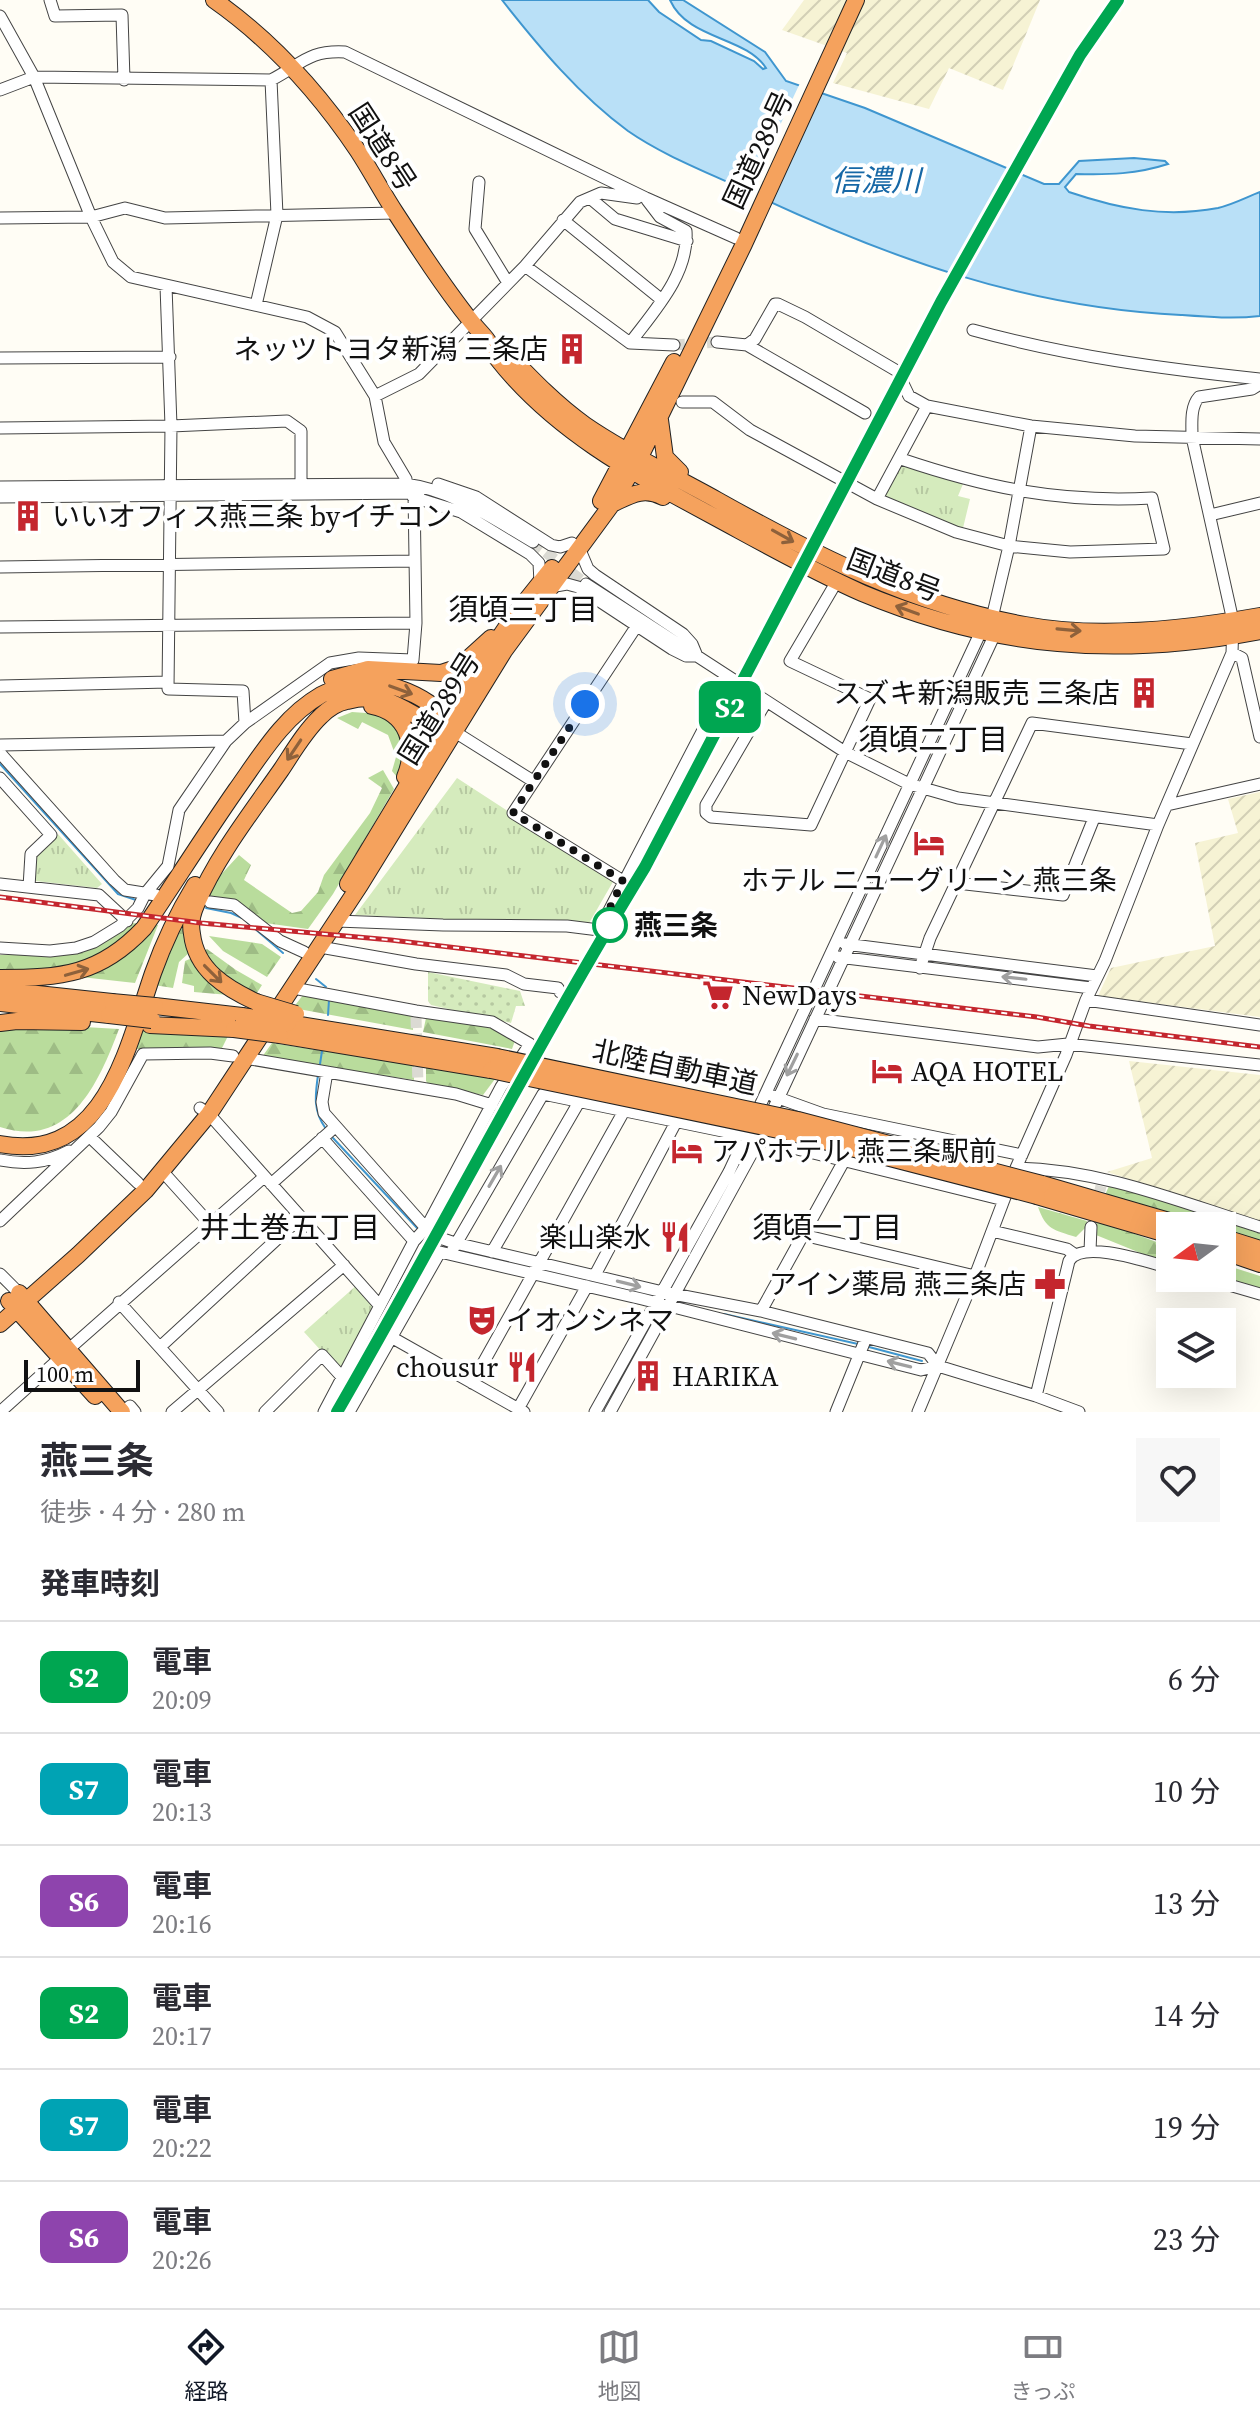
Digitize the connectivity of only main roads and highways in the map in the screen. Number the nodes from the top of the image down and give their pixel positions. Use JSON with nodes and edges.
{"nodes":[{"id":1,"x":214,"y":0,"type":"edge"},
{"id":2,"x":847,"y":0,"type":"edge"},
{"id":3,"x":856,"y":0,"type":"edge"},
{"id":4,"x":743,"y":231,"type":"junction"},
{"id":5,"x":659,"y":418,"type":"junction"},
{"id":6,"x":630,"y":461,"type":"junction"},
{"id":7,"x":684,"y":482,"type":"junction"},
{"id":8,"x":612,"y":504,"type":"junction"},
{"id":9,"x":705,"y":512,"type":"junction"},
{"id":10,"x":576,"y":547,"type":"junction"},
{"id":11,"x":545,"y":585,"type":"junction"},
{"id":12,"x":516,"y":613,"type":"junction"},
{"id":13,"x":1260,"y":616,"type":"edge"},
{"id":14,"x":1233,"y":628,"type":"junction"},
{"id":15,"x":1260,"y":631,"type":"edge"},
{"id":16,"x":314,"y":723,"type":"junction"},
{"id":17,"x":448,"y":727,"type":"junction"},
{"id":18,"x":279,"y":729,"type":"junction"},
{"id":19,"x":217,"y":817,"type":"junction"},
{"id":20,"x":238,"y":830,"type":"junction"},
{"id":21,"x":376,"y":836,"type":"junction"},
{"id":22,"x":312,"y":950,"type":"junction"},
{"id":23,"x":0,"y":978,"type":"edge"},
{"id":24,"x":0,"y":990,"type":"edge"},
{"id":25,"x":0,"y":1003,"type":"edge"},
{"id":26,"x":109,"y":1013,"type":"junction"},
{"id":27,"x":0,"y":1023,"type":"edge"},
{"id":28,"x":288,"y":1024,"type":"junction"},
{"id":29,"x":239,"y":1057,"type":"junction"},
{"id":30,"x":204,"y":1111,"type":"junction"},
{"id":31,"x":0,"y":1134,"type":"edge"},
{"id":32,"x":0,"y":1144,"type":"edge"},
{"id":33,"x":1040,"y":1190,"type":"junction"},
{"id":34,"x":1156,"y":1219,"type":"edge"},
{"id":35,"x":1156,"y":1230,"type":"edge"},
{"id":36,"x":1236,"y":1241,"type":"edge"},
{"id":37,"x":1260,"y":1249,"type":"edge"},
{"id":38,"x":1236,"y":1256,"type":"edge"},
{"id":39,"x":1260,"y":1264,"type":"edge"},
{"id":40,"x":11,"y":1300,"type":"edge"},
{"id":41,"x":0,"y":1324,"type":"edge"},
{"id":42,"x":64,"y":1353,"type":"junction"},
{"id":43,"x":110,"y":1412,"type":"edge"},
{"id":44,"x":122,"y":1412,"type":"edge"}],
"edges":[{"from":1,"to":6,"type":"highway","name":"国道8号"},
{"from":2,"to":4,"type":"highway","name":"国道289号"},
{"from":3,"to":4,"type":"highway","name":"国道289号"},
{"from":4,"to":5,"type":"highway","name":"国道289号"},
{"from":4,"to":6,"type":"highway","name":"国道289号"},
{"from":5,"to":6,"type":"highway","name":"国道289号"},
{"from":5,"to":7,"type":"highway"},
{"from":6,"to":7,"type":"highway","name":"国道8号"},
{"from":6,"to":8,"type":"highway","name":"国道289号"},
{"from":6,"to":9,"type":"highway","name":"国道8号"},
{"from":6,"to":10,"type":"highway","name":"国道289号"},
{"from":7,"to":14,"type":"highway","name":"国道8号","one_way":true},
{"from":8,"to":9,"type":"highway"},
{"from":8,"to":10,"type":"highway","name":"国道289号"},
{"from":14,"to":9,"type":"highway","name":"国道8号","one_way":true},
{"from":10,"to":11,"type":"highway","name":"国道289号"},
{"from":11,"to":12,"type":"highway","name":"国道289号"},
{"from":11,"to":17,"type":"highway","name":"国道289号"},
{"from":12,"to":17,"type":"highway","name":"国道289号"},
{"from":12,"to":18,"type":"highway"},
{"from":13,"to":14,"type":"highway","name":"国道8号"},
{"from":14,"to":15,"type":"highway","name":"国道8号"},
{"from":16,"to":17,"type":"highway"},
{"from":16,"to":20,"type":"highway","one_way":true},
{"from":16,"to":21,"type":"highway"},
{"from":18,"to":17,"type":"highway","one_way":true},
{"from":17,"to":21,"type":"highway","name":"国道289号"},
{"from":17,"to":22,"type":"highway","name":"国道289号"},
{"from":18,"to":19,"type":"highway"},
{"from":23,"to":19,"type":"highway","one_way":true},
{"from":19,"to":31,"type":"highway"},
{"from":20,"to":28,"type":"highway","one_way":true,"bridge":true},
{"from":20,"to":32,"type":"highway"},
{"from":21,"to":22,"type":"highway","name":"国道289号"},
{"from":22,"to":29,"type":"highway","name":"国道289号"},
{"from":22,"to":29,"type":"highway","name":"国道289号"},
{"from":24,"to":26,"type":"highway","name":"北陸自動車道"},
{"from":25,"to":26,"type":"highway","name":"北陸自動車道"},
{"from":26,"to":27,"type":"highway"},
{"from":26,"to":28,"type":"highway","name":"北陸自動車道","bridge":true},
{"from":28,"to":33,"type":"highway","name":"北陸自動車道","bridge":true},
{"from":29,"to":30,"type":"highway","name":"国道289号"},
{"from":30,"to":40,"type":"highway","name":"国道289号"},
{"from":30,"to":40,"type":"highway","name":"国道289号"},
{"from":33,"to":34,"type":"highway","name":"北陸自動車道"},
{"from":33,"to":35,"type":"highway","name":"北陸自動車道"},
{"from":36,"to":37,"type":"highway"},
{"from":38,"to":39,"type":"highway"},
{"from":40,"to":41,"type":"highway","name":"国道289号"},
{"from":40,"to":42,"type":"highway"},
{"from":42,"to":43,"type":"highway"},
{"from":42,"to":44,"type":"highway"}]}
